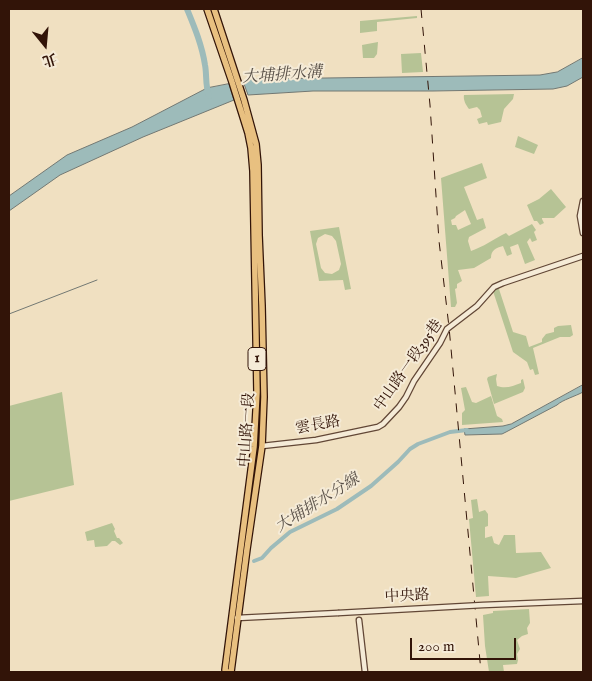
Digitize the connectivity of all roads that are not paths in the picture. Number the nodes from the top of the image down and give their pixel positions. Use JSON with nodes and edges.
{"nodes":[{"id":1,"x":207,"y":9,"type":"edge"},
{"id":2,"x":214,"y":9,"type":"edge"},
{"id":3,"x":235,"y":81,"type":"junction"},
{"id":4,"x":241,"y":101,"type":"junction"},
{"id":5,"x":583,"y":201,"type":"edge"},
{"id":6,"x":583,"y":233,"type":"edge"},
{"id":7,"x":583,"y":256,"type":"edge"},
{"id":8,"x":378,"y":427,"type":"joint"},
{"id":9,"x":262,"y":446,"type":"junction"},
{"id":10,"x":583,"y":601,"type":"edge"},
{"id":11,"x":235,"y":618,"type":"junction"},
{"id":12,"x":359,"y":620,"type":"dead end"},
{"id":13,"x":227,"y":672,"type":"edge"},
{"id":14,"x":231,"y":672,"type":"edge"},
{"id":15,"x":365,"y":672,"type":"edge"}],
"edges":[{"from":1,"to":3,"type":"main road","number":"1"},
{"from":2,"to":3,"type":"main road","number":"1"},
{"from":3,"to":4,"type":"main road","number":"1"},
{"from":4,"to":9,"type":"main road","name":"中山路一段","number":"1"},
{"from":4,"to":11,"type":"main road","name":"中山路一段","number":"1"},
{"from":5,"to":6,"type":"street"},
{"from":7,"to":8,"type":"street","name":"中山路一段395巷"},
{"from":8,"to":9,"type":"street","name":"雲長路"},
{"from":9,"to":11,"type":"main road","name":"中山路一段","number":"1"},
{"from":10,"to":11,"type":"street","name":"中央路","bridge":true},
{"from":11,"to":13,"type":"main road","name":"中山路一段","number":"1"},
{"from":11,"to":14,"type":"main road","name":"中山路一段","number":"1"},
{"from":12,"to":15,"type":"street"}]}
